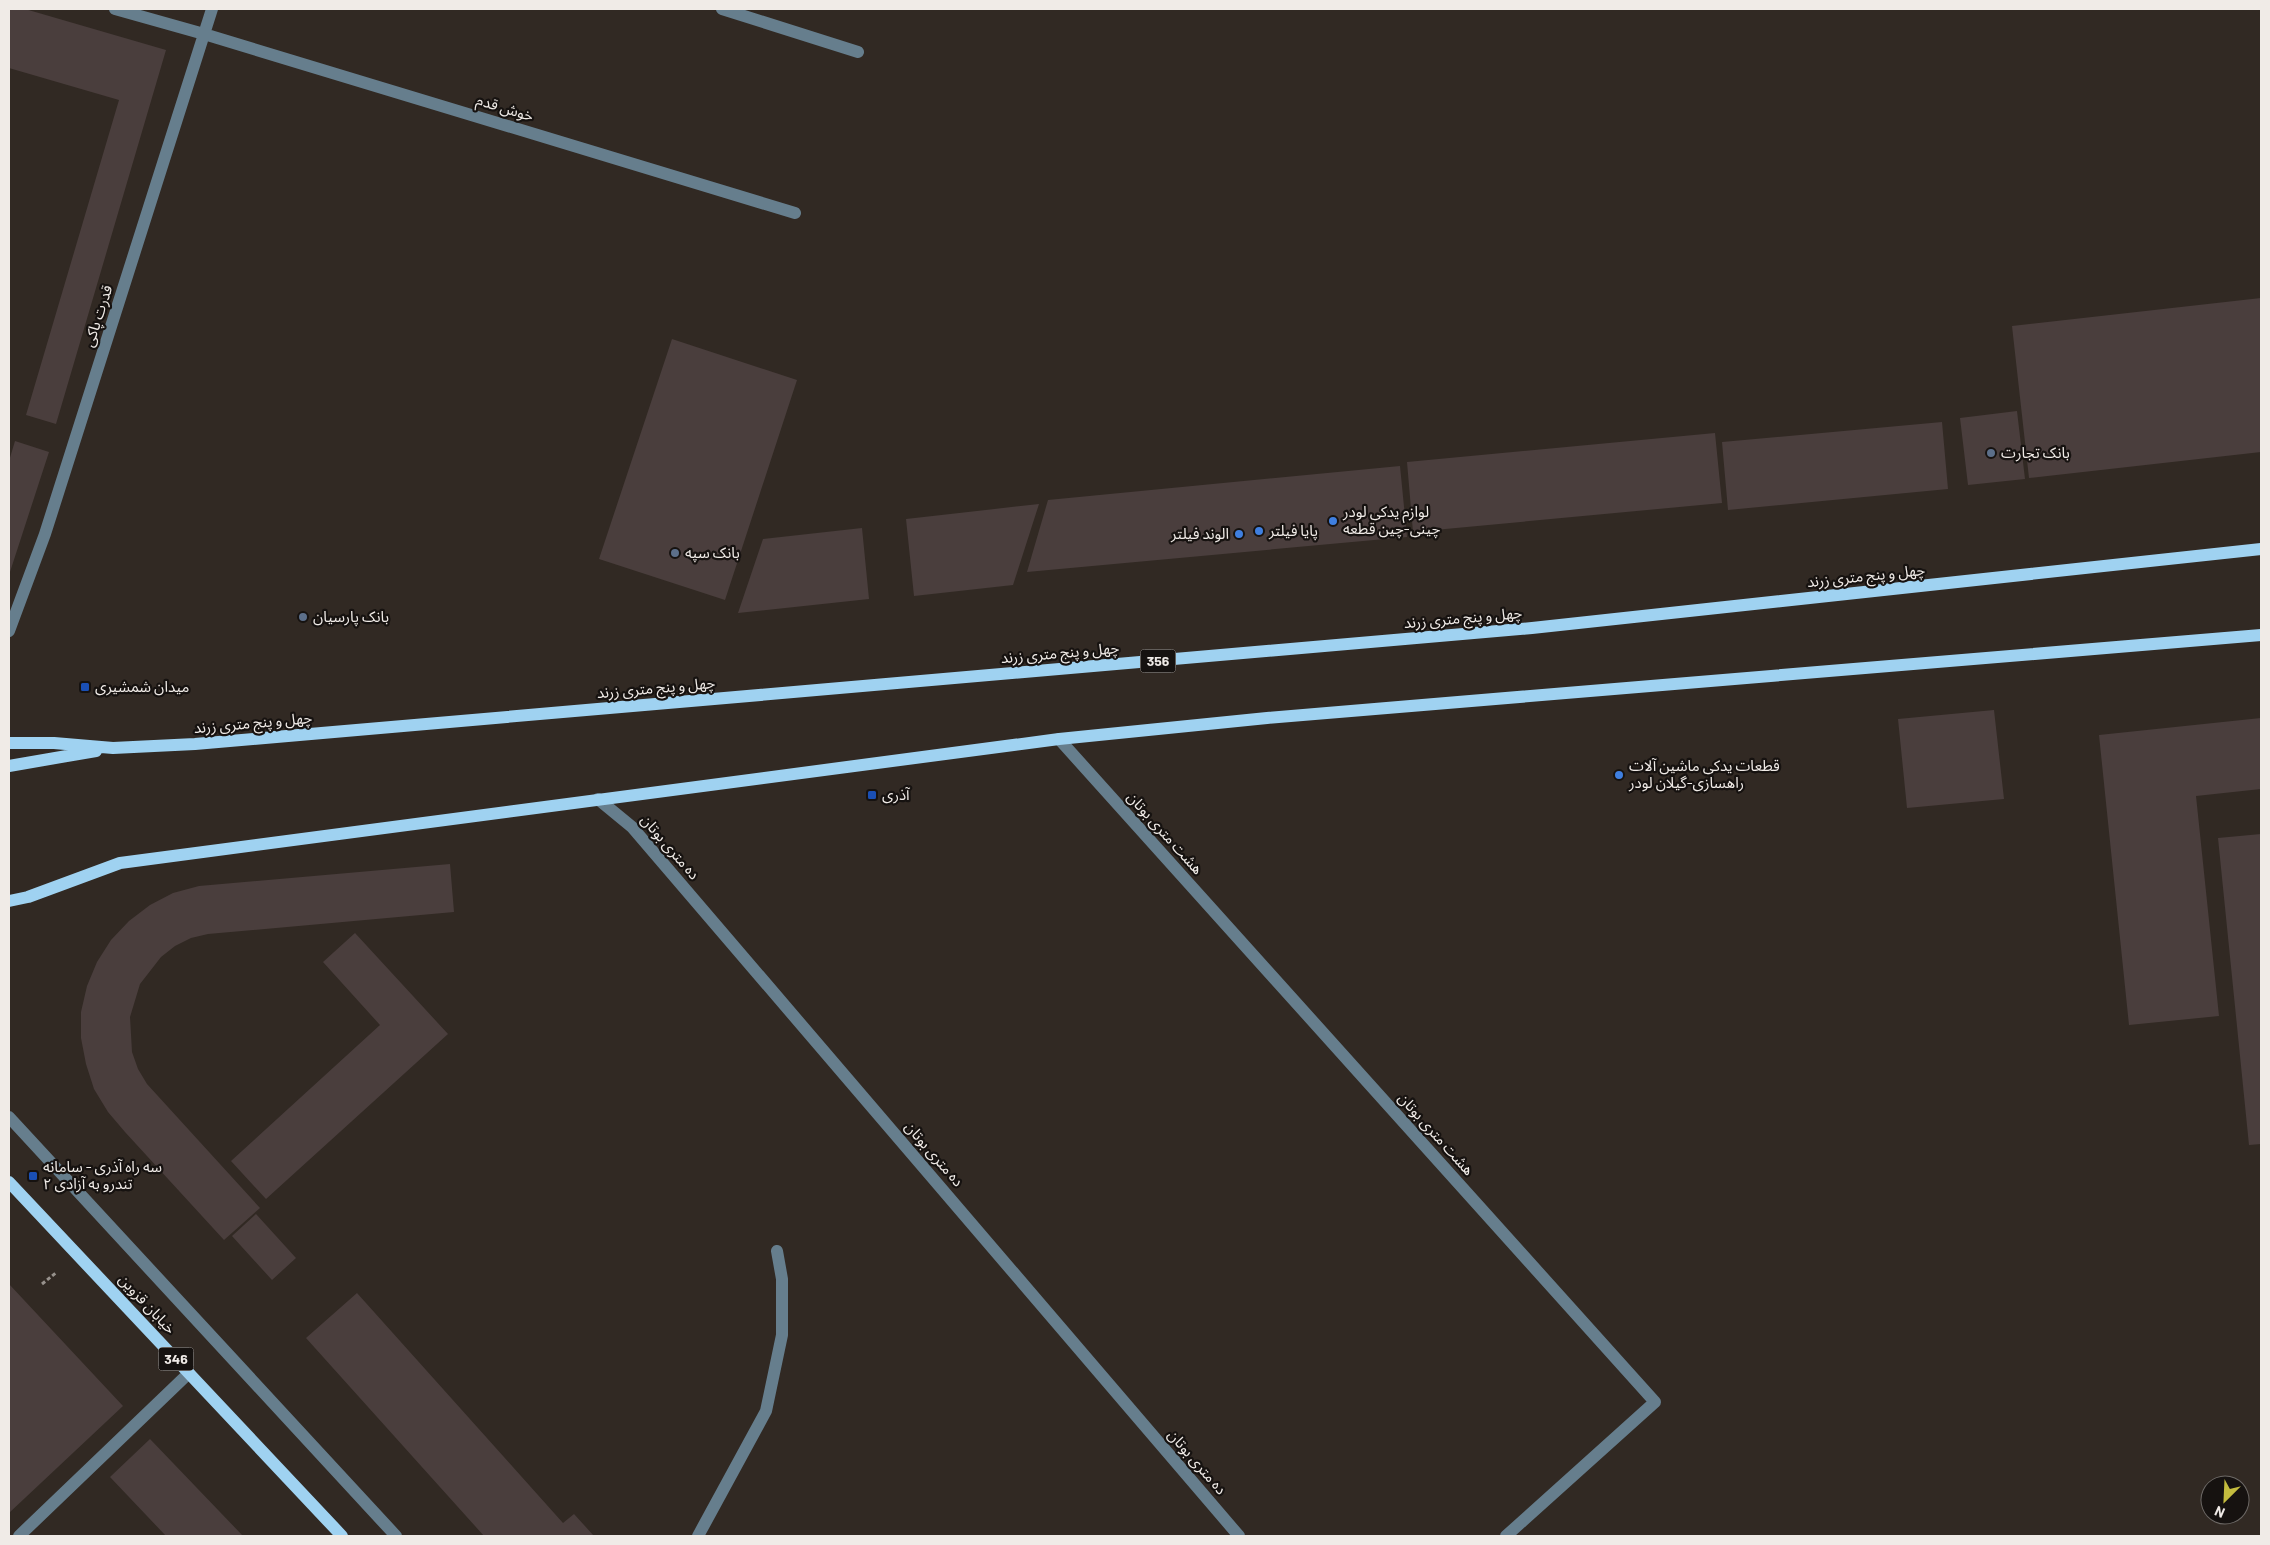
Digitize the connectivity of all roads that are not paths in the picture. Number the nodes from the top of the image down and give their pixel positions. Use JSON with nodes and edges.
{"nodes":[{"id":1,"x":115,"y":9,"type":"edge"},
{"id":2,"x":212,"y":9,"type":"edge"},
{"id":3,"x":722,"y":9,"type":"edge"},
{"id":4,"x":204,"y":34,"type":"junction"},
{"id":5,"x":858,"y":52,"type":"dead end"},
{"id":6,"x":795,"y":213,"type":"dead end"},
{"id":7,"x":2261,"y":549,"type":"edge"},
{"id":8,"x":9,"y":631,"type":"edge"},
{"id":9,"x":2261,"y":635,"type":"edge"},
{"id":10,"x":1059,"y":739,"type":"junction"},
{"id":11,"x":9,"y":743,"type":"edge"},
{"id":12,"x":113,"y":748,"type":"junction"},
{"id":13,"x":9,"y":766,"type":"edge"},
{"id":14,"x":598,"y":799,"type":"junction"},
{"id":15,"x":9,"y":901,"type":"edge"},
{"id":16,"x":9,"y":1117,"type":"edge"},
{"id":17,"x":9,"y":1182,"type":"edge"},
{"id":18,"x":777,"y":1251,"type":"dead end"},
{"id":19,"x":189,"y":1372,"type":"junction"},
{"id":20,"x":20,"y":1536,"type":"edge"},
{"id":21,"x":342,"y":1536,"type":"edge"},
{"id":22,"x":396,"y":1536,"type":"edge"},
{"id":23,"x":698,"y":1536,"type":"edge"},
{"id":24,"x":1239,"y":1536,"type":"edge"},
{"id":25,"x":1506,"y":1536,"type":"edge"}],
"edges":[{"from":1,"to":4,"type":"street","name":"خوش قدم"},
{"from":2,"to":4,"type":"street","name":"قدرت پاکی"},
{"from":3,"to":5,"type":"street"},
{"from":4,"to":6,"type":"street","name":"خوش قدم"},
{"from":4,"to":8,"type":"street","name":"قدرت پاکی"},
{"from":7,"to":12,"type":"main road","name":"چهل و پنج متری زرند","number":"356"},
{"from":9,"to":10,"type":"main road"},
{"from":10,"to":14,"type":"main road"},
{"from":10,"to":25,"type":"street","name":"هشت متری بوتان"},
{"from":11,"to":12,"type":"main road","name":"چهل و پنج متری زرند","number":"356"},
{"from":12,"to":13,"type":"main road"},
{"from":14,"to":15,"type":"main road"},
{"from":14,"to":24,"type":"street","name":"ده متری بوتان"},
{"from":16,"to":22,"type":"street"},
{"from":17,"to":19,"type":"main road","name":"خیابان قزوین","number":"346"},
{"from":18,"to":23,"type":"street"},
{"from":19,"to":20,"type":"street"},
{"from":19,"to":21,"type":"main road","name":"خیابان قزوین","number":"346"}]}
